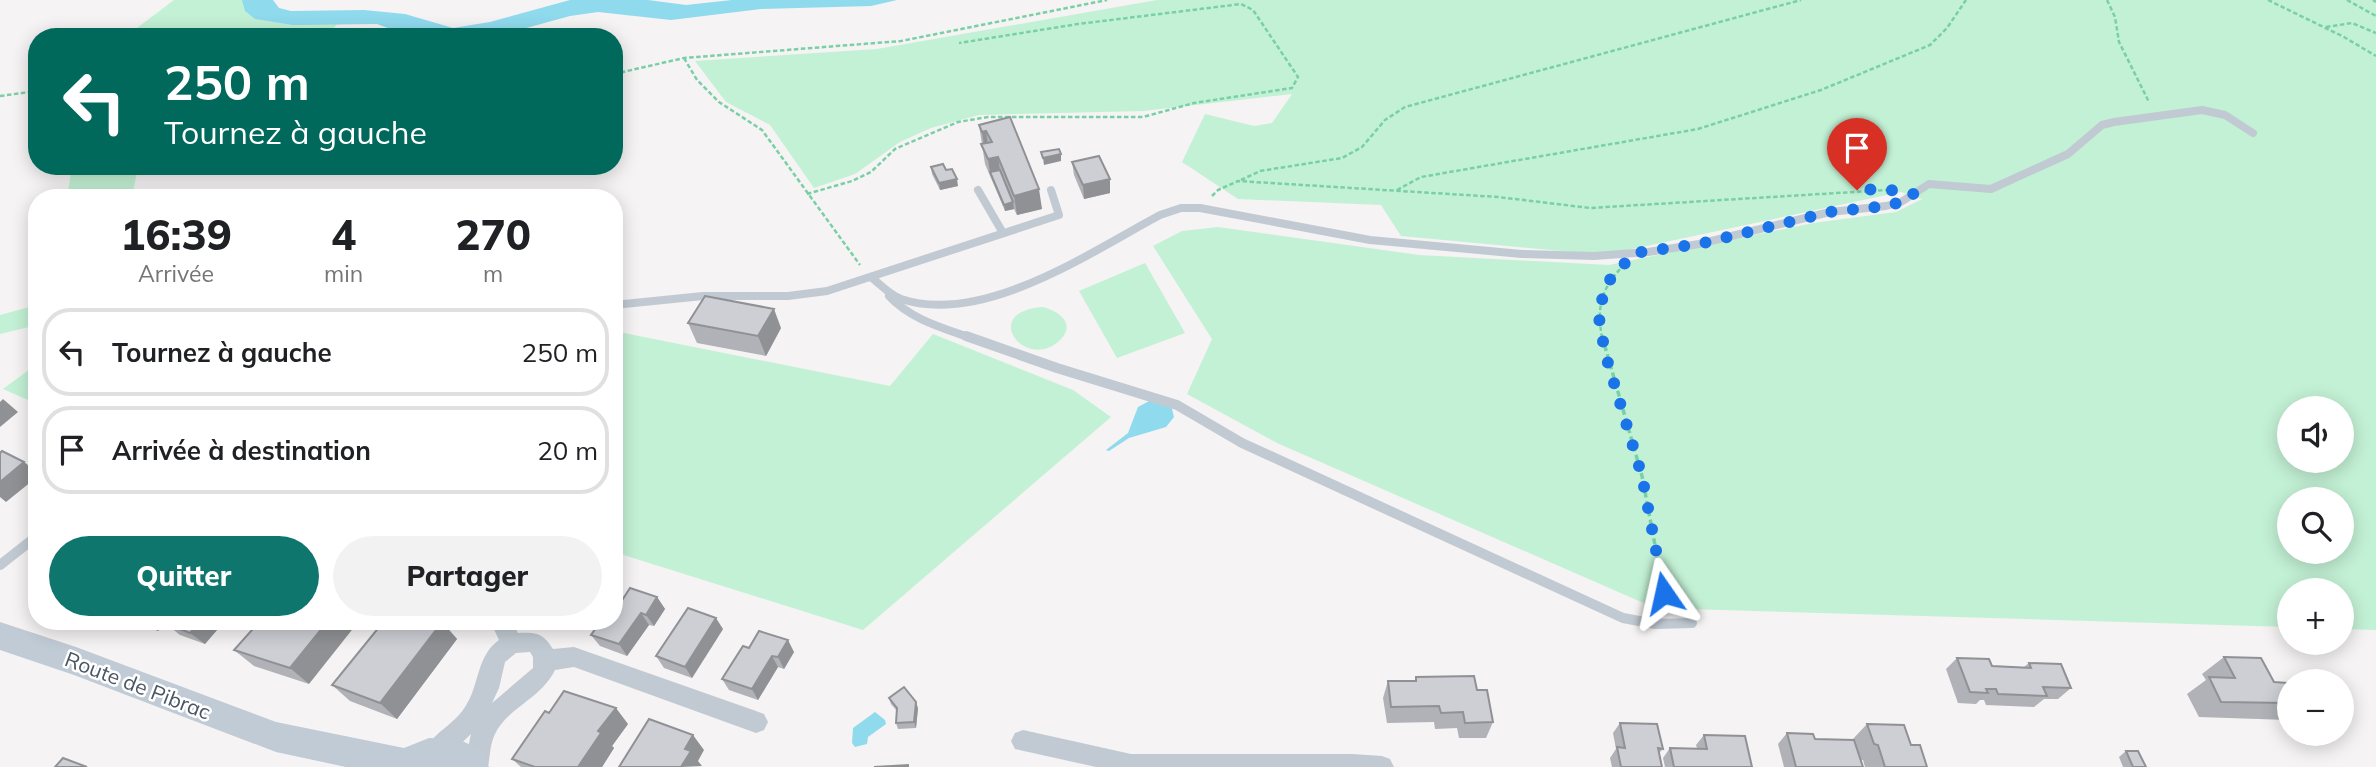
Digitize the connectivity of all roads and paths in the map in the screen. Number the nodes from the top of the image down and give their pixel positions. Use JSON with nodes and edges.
{"nodes":[{"id":1,"x":1107,"y":0,"type":"edge"},
{"id":2,"x":1801,"y":0,"type":"edge"},
{"id":3,"x":1966,"y":0,"type":"edge"},
{"id":4,"x":2107,"y":0,"type":"edge"},
{"id":5,"x":2268,"y":0,"type":"edge"},
{"id":6,"x":2347,"y":0,"type":"edge"},
{"id":7,"x":2376,"y":16,"type":"edge"},
{"id":8,"x":2326,"y":27,"type":"junction"},
{"id":9,"x":2376,"y":33,"type":"edge"},
{"id":10,"x":959,"y":43,"type":"dead end"},
{"id":11,"x":2376,"y":56,"type":"edge"},
{"id":12,"x":684,"y":58,"type":"junction"},
{"id":13,"x":623,"y":72,"type":"edge"},
{"id":14,"x":28,"y":92,"type":"edge"},
{"id":15,"x":0,"y":96,"type":"edge"},
{"id":16,"x":2143,"y":117,"type":"junction"},
{"id":17,"x":2253,"y":133,"type":"dead end"},
{"id":18,"x":1238,"y":181,"type":"junction"},
{"id":19,"x":1051,"y":190,"type":"dead end"},
{"id":20,"x":978,"y":191,"type":"dead end"},
{"id":21,"x":1395,"y":191,"type":"junction"},
{"id":22,"x":807,"y":194,"type":"junction"},
{"id":23,"x":1914,"y":194,"type":"junction"},
{"id":24,"x":1200,"y":208,"type":"junction"},
{"id":25,"x":1003,"y":233,"type":"junction"},
{"id":26,"x":1634,"y":253,"type":"junction"},
{"id":27,"x":872,"y":277,"type":"junction"},
{"id":28,"x":623,"y":304,"type":"edge"},
{"id":29,"x":28,"y":543,"type":"edge"},
{"id":30,"x":0,"y":565,"type":"edge"},
{"id":31,"x":1623,"y":618,"type":"junction"},
{"id":32,"x":1692,"y":623,"type":"dead end"},
{"id":33,"x":506,"y":630,"type":"edge"},
{"id":34,"x":0,"y":636,"type":"edge"},
{"id":35,"x":512,"y":643,"type":"junction"},
{"id":36,"x":548,"y":660,"type":"junction"},
{"id":37,"x":757,"y":722,"type":"dead end"},
{"id":38,"x":275,"y":737,"type":"junction"},
{"id":39,"x":1023,"y":741,"type":"dead end"},
{"id":40,"x":436,"y":752,"type":"junction"},
{"id":41,"x":403,"y":766,"type":"edge"},
{"id":42,"x":323,"y":767,"type":"edge"},
{"id":43,"x":475,"y":767,"type":"edge"},
{"id":44,"x":1382,"y":767,"type":"edge"}],
"edges":[{"from":1,"to":12,"type":"path"},
{"from":2,"to":18,"type":"path"},
{"from":3,"to":21,"type":"path"},
{"from":4,"to":16,"type":"path"},
{"from":5,"to":8,"type":"path"},
{"from":6,"to":7,"type":"path"},
{"from":8,"to":9,"type":"path"},
{"from":8,"to":11,"type":"path"},
{"from":10,"to":22,"type":"path"},
{"from":12,"to":13,"type":"path"},
{"from":12,"to":22,"type":"path"},
{"from":14,"to":15,"type":"path"},
{"from":16,"to":17,"type":"lane"},
{"from":16,"to":23,"type":"lane"},
{"from":18,"to":21,"type":"path"},
{"from":18,"to":24,"type":"path"},
{"from":19,"to":25,"type":"lane"},
{"from":20,"to":25,"type":"lane"},
{"from":21,"to":23,"type":"path"},
{"from":22,"to":27,"type":"path"},
{"from":23,"to":26,"type":"lane"},
{"from":24,"to":26,"type":"lane"},
{"from":24,"to":27,"type":"lane"},
{"from":25,"to":27,"type":"lane"},
{"from":26,"to":31,"type":"path"},
{"from":27,"to":28,"type":"lane"},
{"from":27,"to":31,"type":"lane"},
{"from":29,"to":30,"type":"lane"},
{"from":31,"to":32,"type":"lane"},
{"from":33,"to":35,"type":"street"},
{"from":34,"to":38,"type":"main road","name":"Route de Pibrac"},
{"from":35,"to":36,"type":"street"},
{"from":35,"to":40,"type":"street"},
{"from":36,"to":37,"type":"street"},
{"from":36,"to":43,"type":"street"},
{"from":38,"to":41,"type":"main road","name":"Route de Pibrac"},
{"from":38,"to":42,"type":"main road","name":"Route de Pibrac"},
{"from":39,"to":44,"type":"street"},
{"from":40,"to":41,"type":"main road","name":"Route de Pibrac"},
{"from":40,"to":43,"type":"main road"}]}
